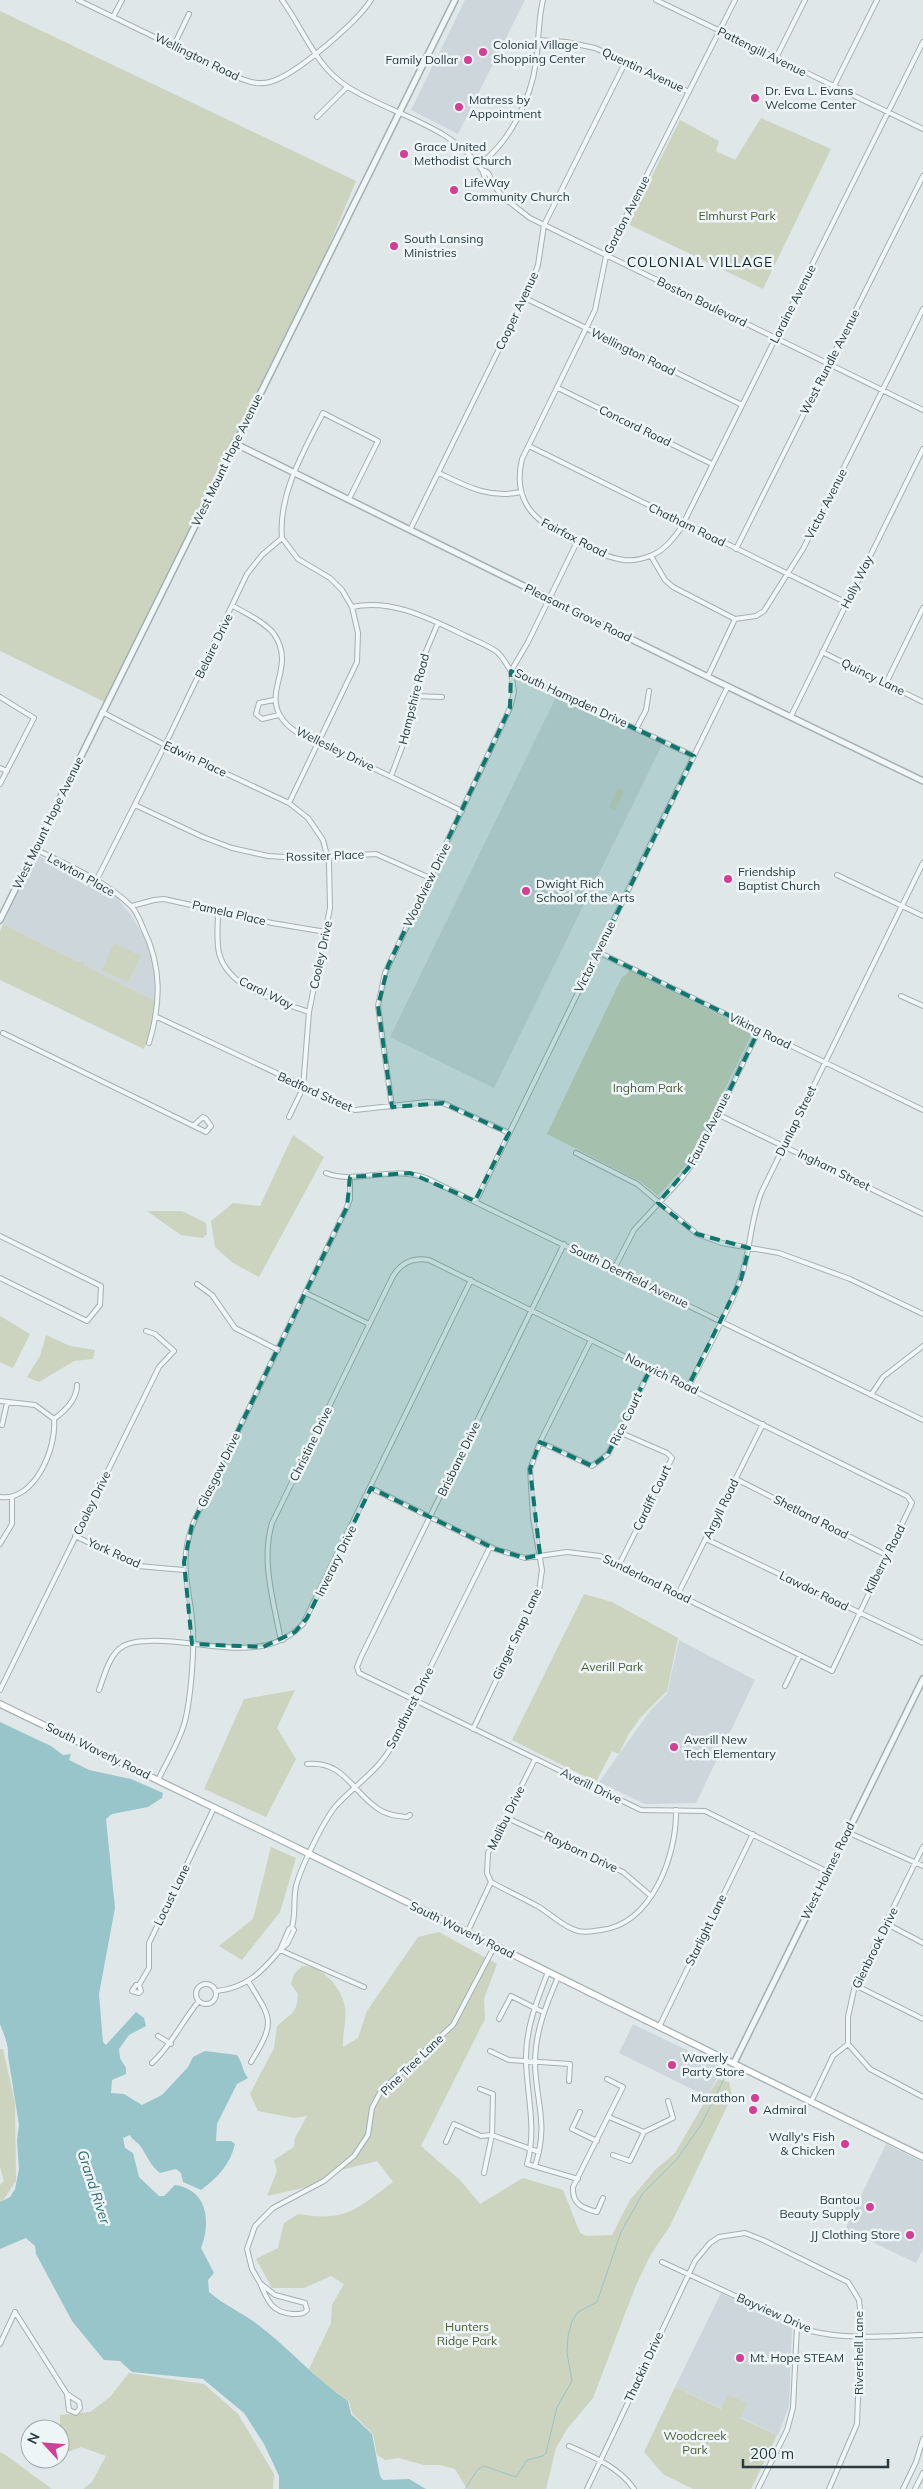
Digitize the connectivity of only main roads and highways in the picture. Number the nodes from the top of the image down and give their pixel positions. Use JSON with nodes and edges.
{"nodes":[{"id":1,"x":0,"y":1704,"type":"edge"},
{"id":2,"x":923,"y":2158,"type":"edge"}],
"edges":[{"from":1,"to":2,"type":"main road","name":"South Waverly Road"}]}
